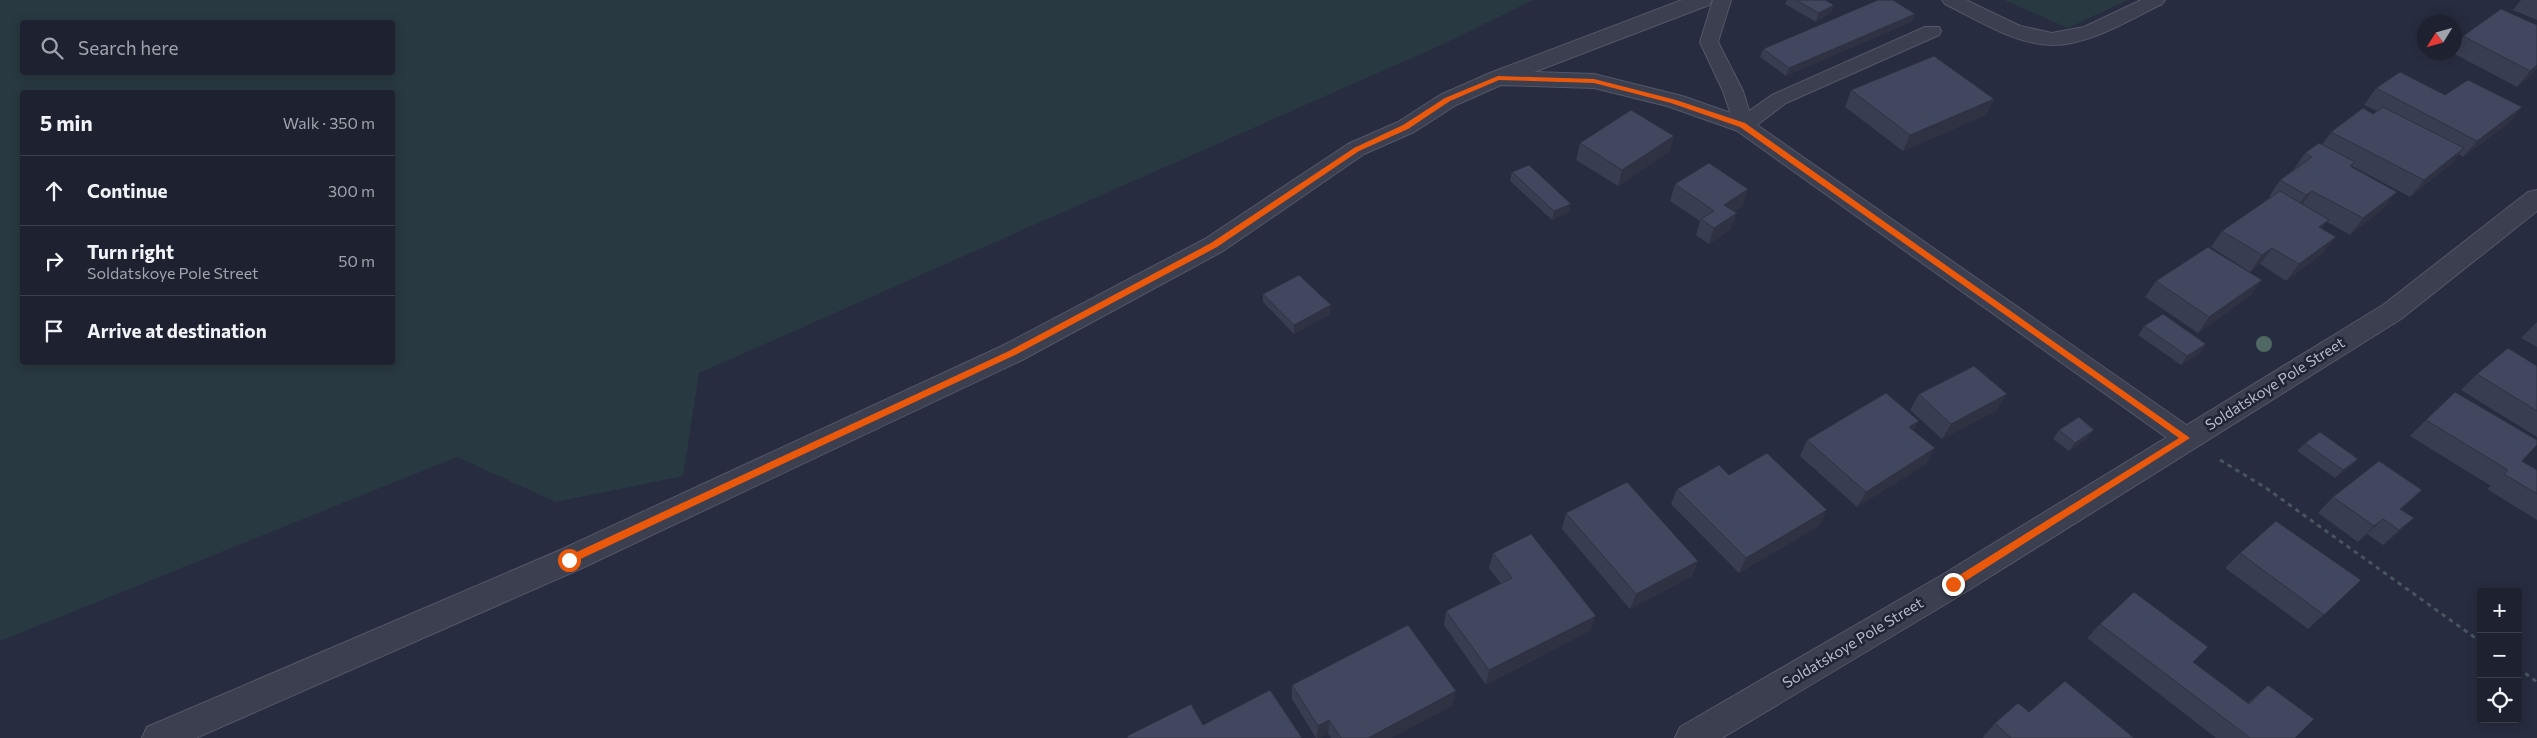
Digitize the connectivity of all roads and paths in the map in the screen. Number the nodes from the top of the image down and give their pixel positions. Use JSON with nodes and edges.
{"nodes":[{"id":1,"x":1701,"y":0,"type":"edge"},
{"id":2,"x":1722,"y":0,"type":"edge"},
{"id":3,"x":1951,"y":0,"type":"edge"},
{"id":4,"x":2156,"y":0,"type":"edge"},
{"id":5,"x":1932,"y":31,"type":"dead end"},
{"id":6,"x":1498,"y":78,"type":"junction"},
{"id":7,"x":1743,"y":125,"type":"junction"},
{"id":8,"x":2537,"y":198,"type":"edge"},
{"id":9,"x":2186,"y":438,"type":"junction"},
{"id":10,"x":2477,"y":639,"type":"edge"},
{"id":11,"x":2522,"y":671,"type":"edge"},
{"id":12,"x":2537,"y":682,"type":"edge"},
{"id":13,"x":159,"y":738,"type":"edge"},
{"id":14,"x":1692,"y":738,"type":"edge"}],
"edges":[{"from":1,"to":6,"type":"street"},
{"from":2,"to":7,"type":"lane"},
{"from":3,"to":4,"type":"lane"},
{"from":5,"to":7,"type":"lane"},
{"from":6,"to":7,"type":"street"},
{"from":6,"to":13,"type":"street"},
{"from":7,"to":9,"type":"lane"},
{"from":8,"to":9,"type":"street","name":"Soldatskoye Pole Street"},
{"from":9,"to":10,"type":"path"},
{"from":9,"to":14,"type":"street","name":"Soldatskoye Pole Street"},
{"from":11,"to":12,"type":"path"}]}
